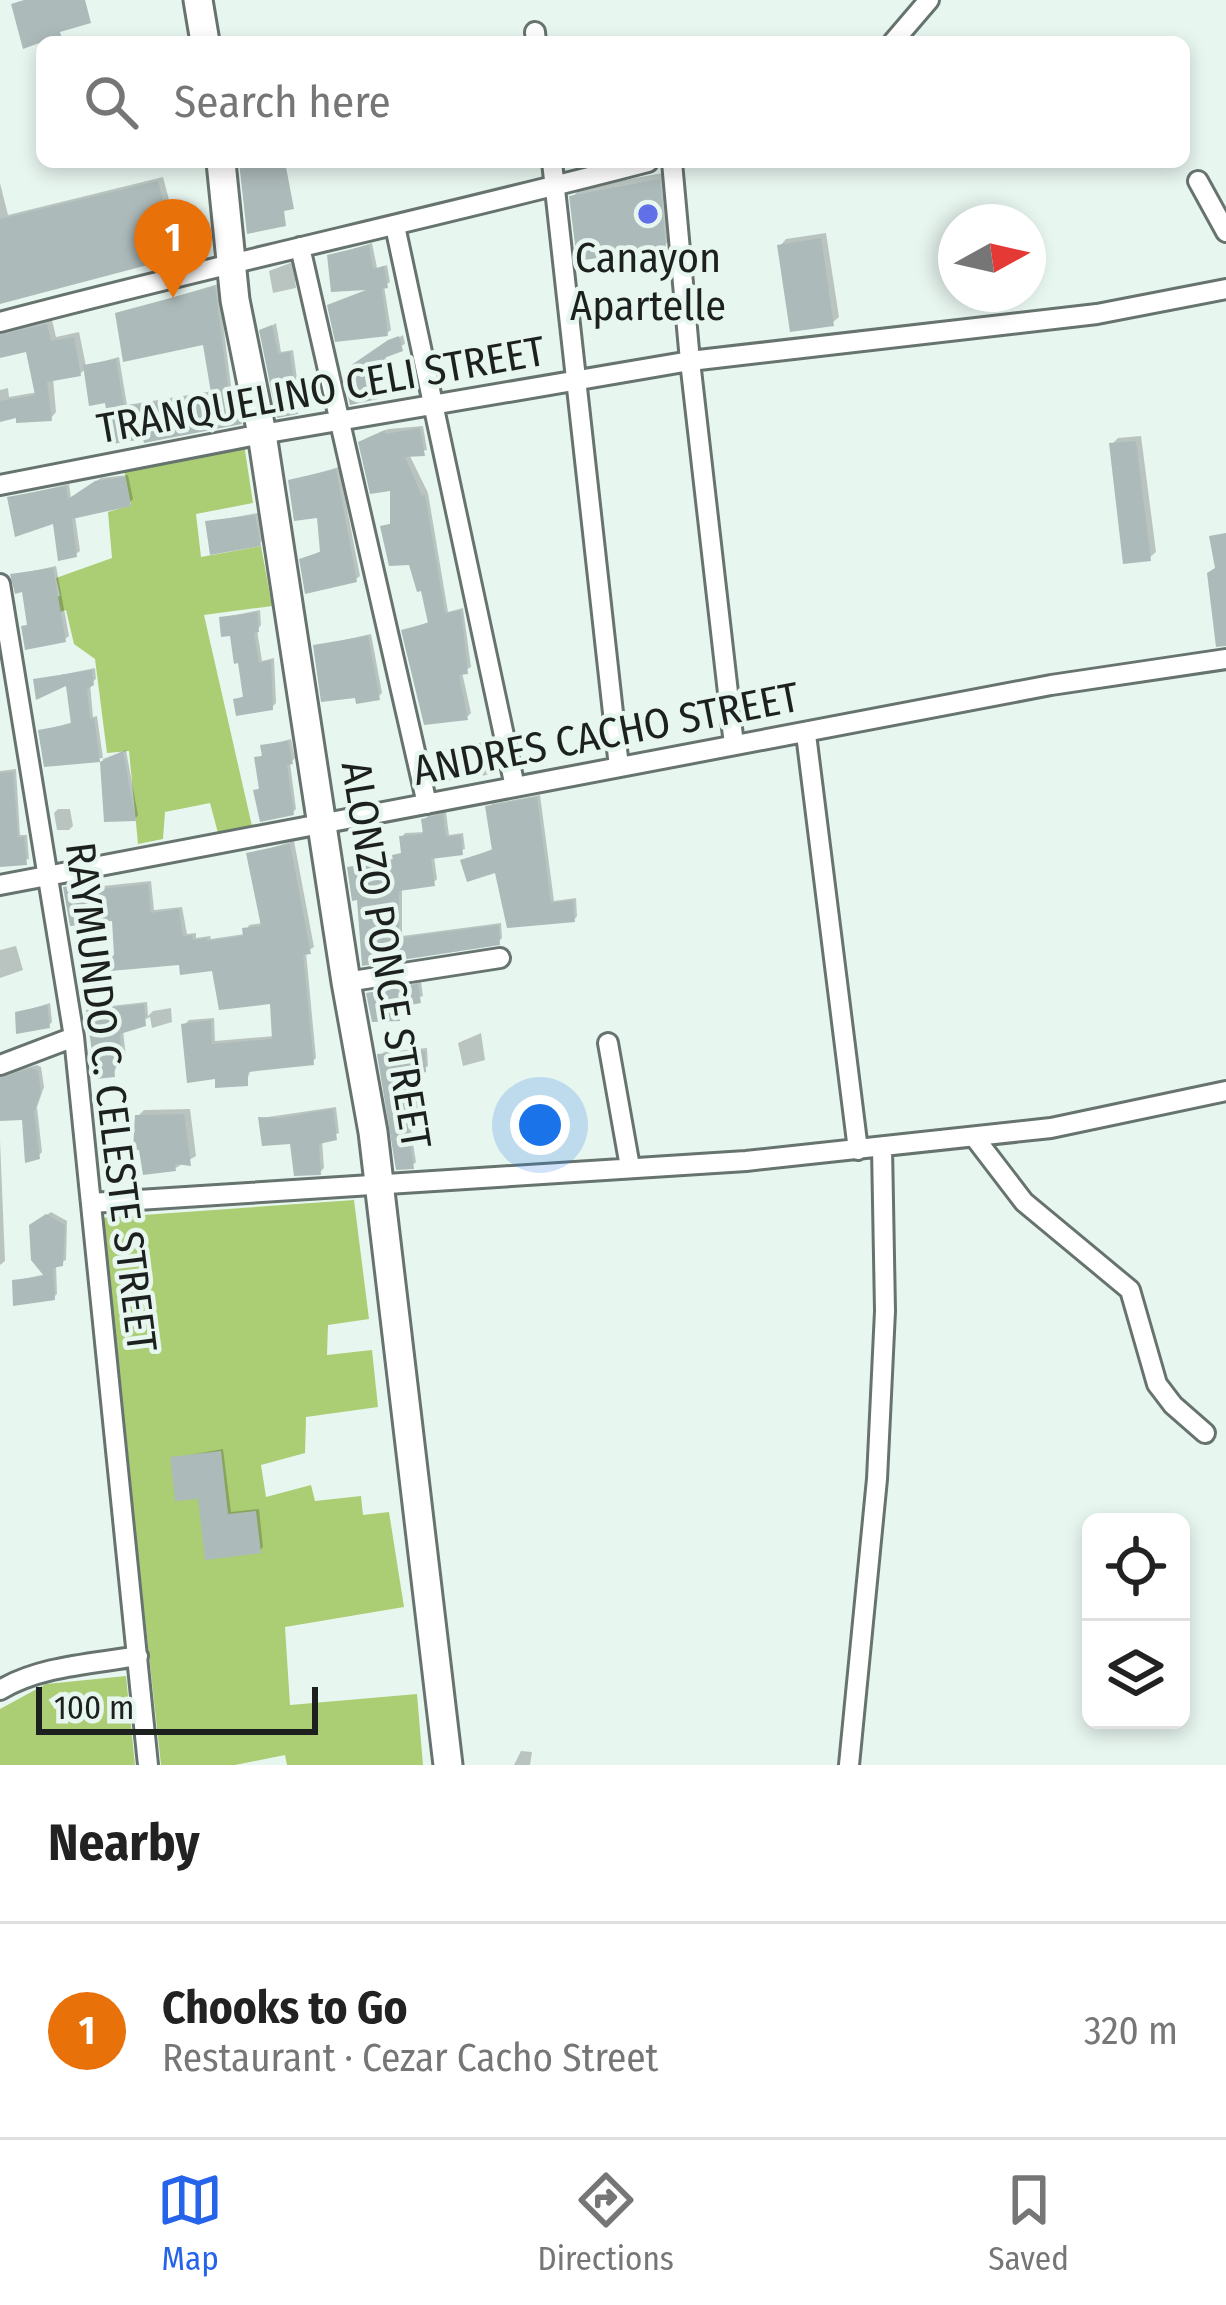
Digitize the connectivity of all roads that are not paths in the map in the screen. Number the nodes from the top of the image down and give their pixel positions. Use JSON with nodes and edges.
{"nodes":[{"id":1,"x":198,"y":0,"type":"edge"},
{"id":2,"x":929,"y":0,"type":"edge"},
{"id":3,"x":204,"y":36,"type":"edge"},
{"id":4,"x":898,"y":36,"type":"edge"},
{"id":5,"x":222,"y":168,"type":"edge"},
{"id":6,"x":553,"y":168,"type":"edge"},
{"id":7,"x":625,"y":168,"type":"edge"},
{"id":8,"x":673,"y":168,"type":"edge"},
{"id":9,"x":1198,"y":181,"type":"dead end"},
{"id":10,"x":555,"y":186,"type":"junction"},
{"id":11,"x":395,"y":226,"type":"junction"},
{"id":12,"x":1226,"y":232,"type":"edge"},
{"id":13,"x":300,"y":247,"type":"junction"},
{"id":14,"x":230,"y":262,"type":"junction"},
{"id":15,"x":1226,"y":289,"type":"edge"},
{"id":16,"x":0,"y":322,"type":"edge"},
{"id":17,"x":690,"y":361,"type":"junction"},
{"id":18,"x":577,"y":381,"type":"junction"},
{"id":19,"x":434,"y":406,"type":"junction"},
{"id":20,"x":340,"y":422,"type":"junction"},
{"id":21,"x":262,"y":434,"type":"junction"},
{"id":22,"x":0,"y":484,"type":"edge"},
{"id":23,"x":0,"y":584,"type":"edge"},
{"id":24,"x":1226,"y":659,"type":"edge"},
{"id":25,"x":806,"y":734,"type":"junction"},
{"id":26,"x":734,"y":745,"type":"junction"},
{"id":27,"x":619,"y":767,"type":"junction"},
{"id":28,"x":515,"y":787,"type":"junction"},
{"id":29,"x":427,"y":804,"type":"junction"},
{"id":30,"x":324,"y":823,"type":"junction"},
{"id":31,"x":48,"y":878,"type":"junction"},
{"id":32,"x":0,"y":885,"type":"edge"},
{"id":33,"x":500,"y":958,"type":"dead end"},
{"id":34,"x":346,"y":982,"type":"junction"},
{"id":35,"x":74,"y":1037,"type":"junction"},
{"id":36,"x":608,"y":1042,"type":"dead end"},
{"id":37,"x":0,"y":1065,"type":"edge"},
{"id":38,"x":1226,"y":1091,"type":"edge"},
{"id":39,"x":975,"y":1138,"type":"junction"},
{"id":40,"x":882,"y":1147,"type":"junction"},
{"id":41,"x":858,"y":1150,"type":"junction"},
{"id":42,"x":630,"y":1168,"type":"junction"},
{"id":43,"x":380,"y":1187,"type":"junction"},
{"id":44,"x":91,"y":1203,"type":"junction"},
{"id":45,"x":1205,"y":1433,"type":"dead end"},
{"id":46,"x":138,"y":1656,"type":"junction"},
{"id":47,"x":0,"y":1690,"type":"edge"},
{"id":48,"x":148,"y":1765,"type":"edge"},
{"id":49,"x":448,"y":1765,"type":"edge"},
{"id":50,"x":849,"y":1765,"type":"edge"}],
"edges":[{"from":1,"to":3,"type":"street"},
{"from":2,"to":4,"type":"street"},
{"from":5,"to":14,"type":"street","name":"ALONZO PONCE STREET"},
{"from":6,"to":10,"type":"street"},
{"from":7,"to":10,"type":"street"},
{"from":8,"to":17,"type":"street"},
{"from":9,"to":12,"type":"street"},
{"from":10,"to":11,"type":"street"},
{"from":10,"to":18,"type":"street"},
{"from":11,"to":13,"type":"street"},
{"from":11,"to":19,"type":"street"},
{"from":13,"to":14,"type":"street"},
{"from":13,"to":20,"type":"street"},
{"from":14,"to":16,"type":"street"},
{"from":14,"to":21,"type":"street","name":"ALONZO PONCE STREET"},
{"from":15,"to":17,"type":"street","name":"TRANQUELINO CELI STREET"},
{"from":17,"to":18,"type":"street","name":"TRANQUELINO CELI STREET"},
{"from":17,"to":26,"type":"street"},
{"from":18,"to":19,"type":"street","name":"TRANQUELINO CELI STREET"},
{"from":18,"to":27,"type":"street"},
{"from":19,"to":20,"type":"street","name":"TRANQUELINO CELI STREET"},
{"from":19,"to":28,"type":"street"},
{"from":20,"to":21,"type":"street","name":"TRANQUELINO CELI STREET"},
{"from":20,"to":29,"type":"street"},
{"from":21,"to":22,"type":"street","name":"TRANQUELINO CELI STREET"},
{"from":21,"to":30,"type":"street","name":"ALONZO PONCE STREET"},
{"from":23,"to":31,"type":"street","name":"RAYMUNDO C. CELESTE STREET"},
{"from":24,"to":25,"type":"street","name":"ANDRES CACHO STREET"},
{"from":25,"to":26,"type":"street","name":"ANDRES CACHO STREET"},
{"from":25,"to":41,"type":"street"},
{"from":26,"to":27,"type":"street","name":"ANDRES CACHO STREET"},
{"from":27,"to":28,"type":"street","name":"ANDRES CACHO STREET"},
{"from":28,"to":29,"type":"street","name":"ANDRES CACHO STREET"},
{"from":29,"to":30,"type":"street","name":"ANDRES CACHO STREET"},
{"from":30,"to":31,"type":"street","name":"ANDRES CACHO STREET"},
{"from":30,"to":34,"type":"street","name":"ALONZO PONCE STREET"},
{"from":31,"to":32,"type":"street","name":"ANDRES CACHO STREET"},
{"from":31,"to":35,"type":"street","name":"RAYMUNDO C. CELESTE STREET"},
{"from":33,"to":34,"type":"street"},
{"from":34,"to":43,"type":"street","name":"ALONZO PONCE STREET"},
{"from":35,"to":37,"type":"street"},
{"from":35,"to":44,"type":"street","name":"RAYMUNDO C. CELESTE STREET"},
{"from":36,"to":42,"type":"street"},
{"from":38,"to":39,"type":"street"},
{"from":39,"to":40,"type":"street"},
{"from":39,"to":45,"type":"street"},
{"from":40,"to":41,"type":"street"},
{"from":40,"to":50,"type":"street"},
{"from":41,"to":42,"type":"street"},
{"from":42,"to":43,"type":"street"},
{"from":43,"to":44,"type":"street"},
{"from":43,"to":49,"type":"street","name":"ALONZO PONCE STREET"},
{"from":44,"to":46,"type":"street","name":"RAYMUNDO C. CELESTE STREET"},
{"from":46,"to":47,"type":"street"},
{"from":46,"to":48,"type":"street","name":"RAYMUNDO C. CELESTE STREET"}]}
